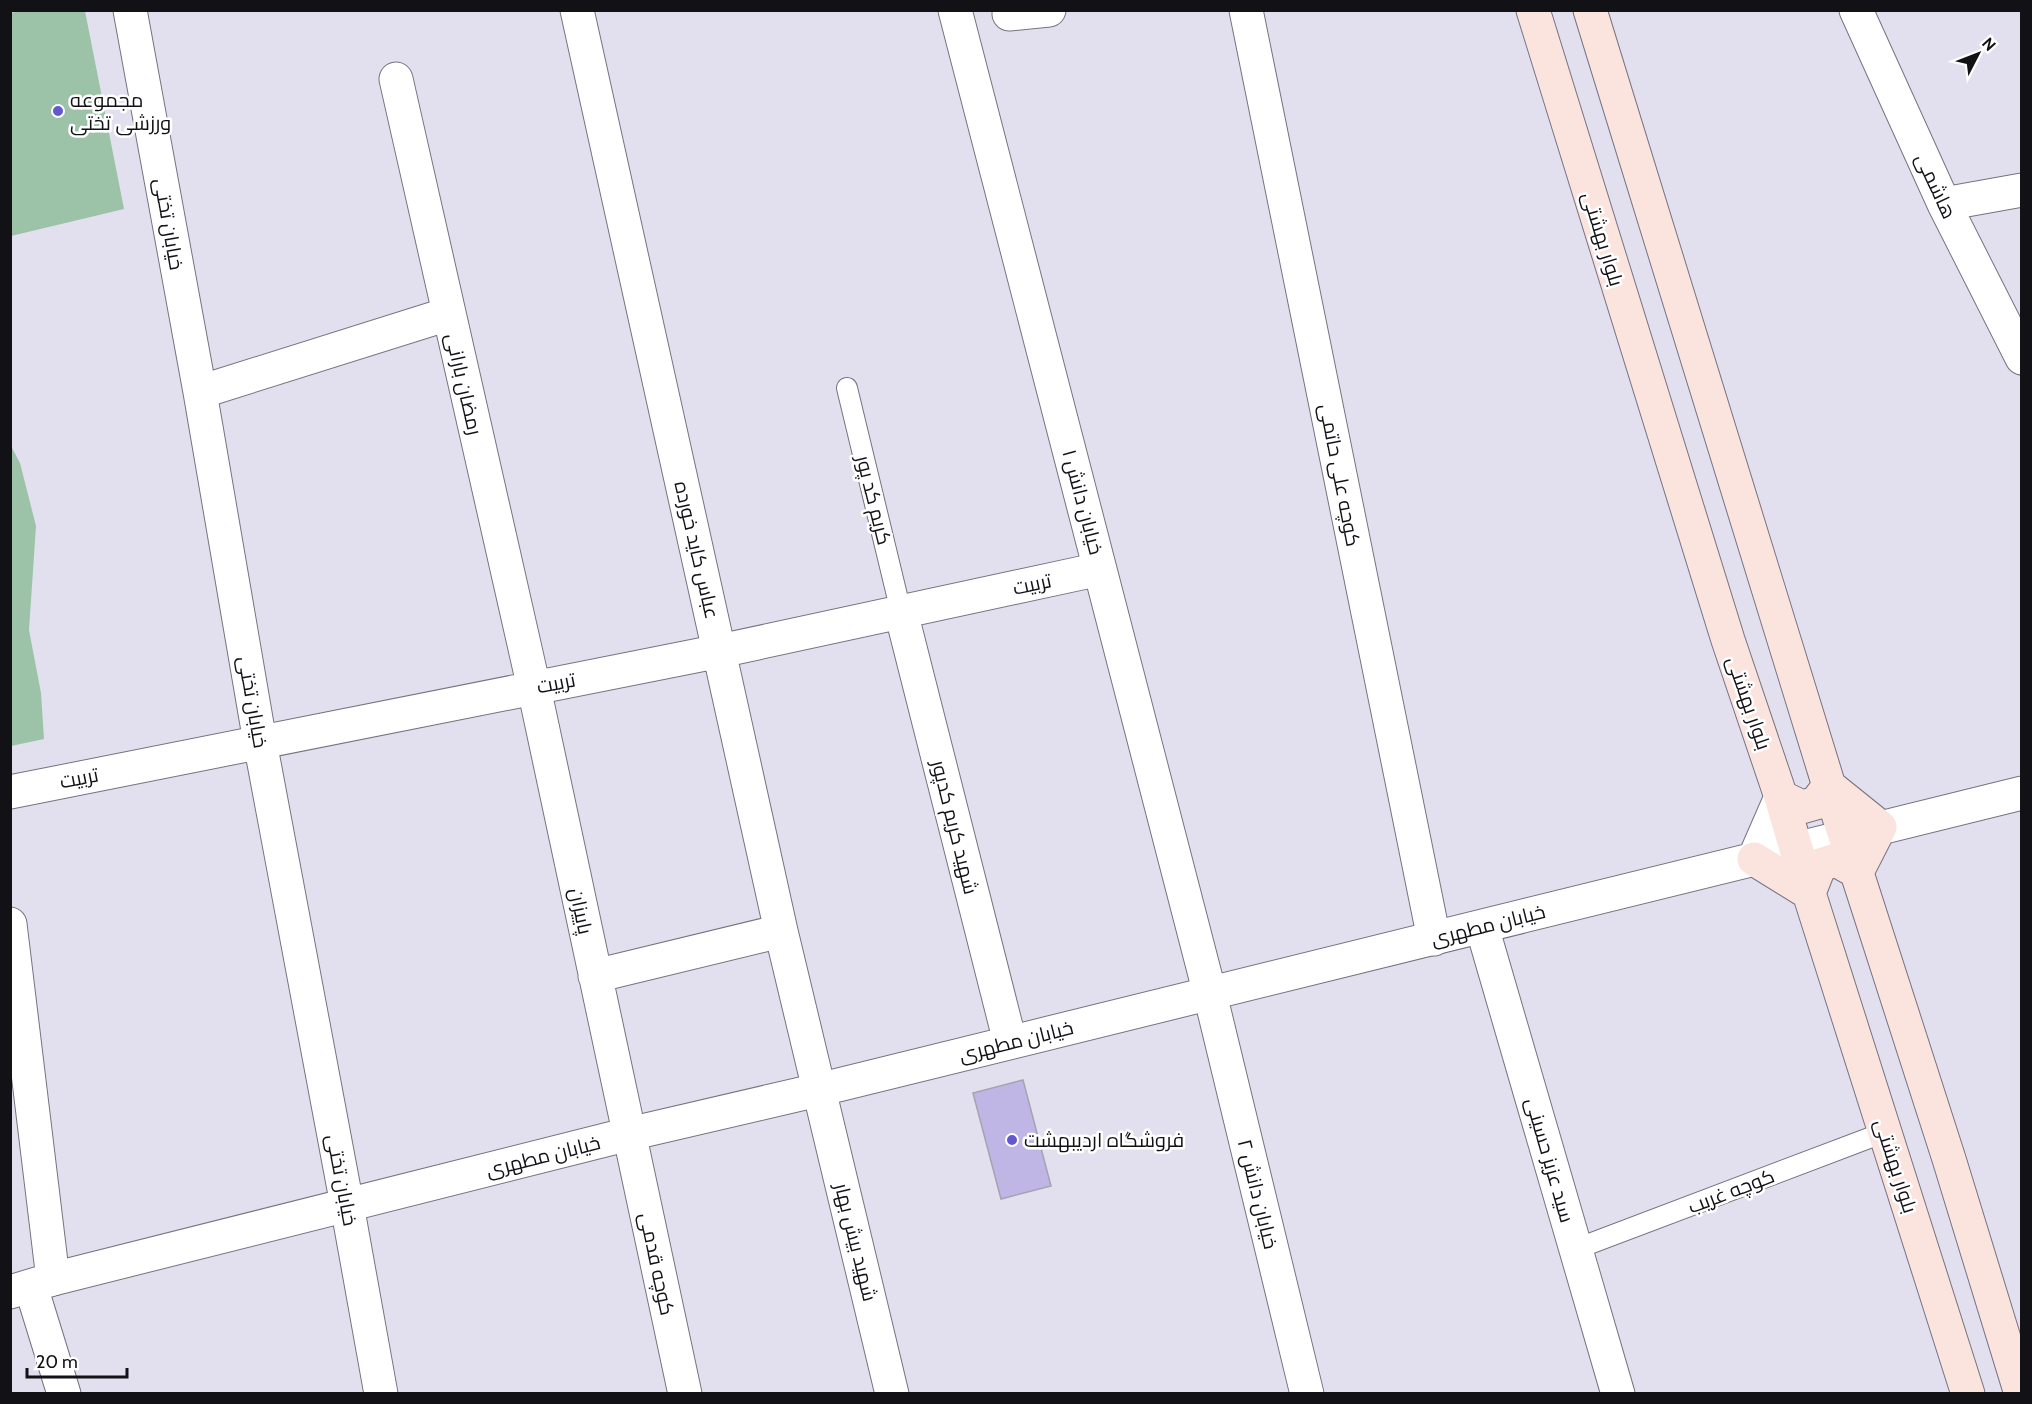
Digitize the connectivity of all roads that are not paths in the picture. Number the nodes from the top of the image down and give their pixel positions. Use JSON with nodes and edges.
{"nodes":[{"id":1,"x":130,"y":10,"type":"edge"},
{"id":2,"x":577,"y":10,"type":"edge"},
{"id":3,"x":955,"y":10,"type":"edge"},
{"id":4,"x":1049,"y":10,"type":"edge"},
{"id":5,"x":1246,"y":10,"type":"edge"},
{"id":6,"x":1533,"y":10,"type":"edge"},
{"id":7,"x":1590,"y":10,"type":"edge"},
{"id":8,"x":1856,"y":10,"type":"edge"},
{"id":9,"x":1009,"y":14,"type":"dead end"},
{"id":10,"x":396,"y":79,"type":"dead end"},
{"id":11,"x":2022,"y":190,"type":"edge"},
{"id":12,"x":1944,"y":204,"type":"junction"},
{"id":13,"x":448,"y":314,"type":"junction"},
{"id":14,"x":2022,"y":358,"type":"edge"},
{"id":15,"x":847,"y":388,"type":"dead end"},
{"id":16,"x":200,"y":392,"type":"junction"},
{"id":17,"x":1100,"y":569,"type":"junction"},
{"id":18,"x":901,"y":612,"type":"junction"},
{"id":19,"x":720,"y":651,"type":"junction"},
{"id":20,"x":534,"y":688,"type":"junction"},
{"id":21,"x":260,"y":742,"type":"junction"},
{"id":22,"x":1829,"y":786,"type":"junction"},
{"id":23,"x":10,"y":792,"type":"edge"},
{"id":24,"x":2022,"y":793,"type":"edge"},
{"id":25,"x":1780,"y":797,"type":"junction"},
{"id":26,"x":1880,"y":827,"type":"junction"},
{"id":27,"x":1845,"y":836,"type":"junction"},
{"id":28,"x":1795,"y":849,"type":"junction"},
{"id":29,"x":1754,"y":859,"type":"junction"},
{"id":30,"x":1857,"y":872,"type":"junction"},
{"id":31,"x":1809,"y":893,"type":"junction"},
{"id":32,"x":10,"y":924,"type":"edge"},
{"id":33,"x":1482,"y":927,"type":"junction"},
{"id":34,"x":781,"y":931,"type":"junction"},
{"id":35,"x":1434,"y":939,"type":"junction"},
{"id":36,"x":596,"y":976,"type":"junction"},
{"id":37,"x":1210,"y":994,"type":"junction"},
{"id":38,"x":1010,"y":1042,"type":"junction"},
{"id":39,"x":818,"y":1090,"type":"junction"},
{"id":40,"x":1885,"y":1132,"type":"junction"},
{"id":41,"x":629,"y":1134,"type":"junction"},
{"id":42,"x":347,"y":1205,"type":"junction"},
{"id":43,"x":1576,"y":1250,"type":"junction"},
{"id":44,"x":32,"y":1286,"type":"edge"},
{"id":45,"x":64,"y":1394,"type":"edge"},
{"id":46,"x":381,"y":1394,"type":"edge"},
{"id":47,"x":685,"y":1394,"type":"edge"},
{"id":48,"x":892,"y":1394,"type":"edge"},
{"id":49,"x":1307,"y":1394,"type":"edge"},
{"id":50,"x":1618,"y":1394,"type":"edge"},
{"id":51,"x":1968,"y":1394,"type":"edge"},
{"id":52,"x":2021,"y":1394,"type":"edge"}],
"edges":[{"from":1,"to":16,"type":"street","name":"خیابان تختی"},
{"from":2,"to":19,"type":"street","name":"عباس کاید خورده"},
{"from":3,"to":17,"type":"street","name":"خیابان دانش ۱"},
{"from":4,"to":9,"type":"street"},
{"from":5,"to":35,"type":"street","name":"کوچه علی حاتمی"},
{"from":6,"to":25,"type":"main road","name":"بلوار بهشتی"},
{"from":7,"to":22,"type":"main road"},
{"from":8,"to":12,"type":"street","name":"هاشمی"},
{"from":10,"to":13,"type":"street","name":"رمضان بارانی"},
{"from":11,"to":12,"type":"street"},
{"from":12,"to":14,"type":"street","name":"هاشمی"},
{"from":13,"to":16,"type":"street"},
{"from":13,"to":20,"type":"street","name":"رمضان بارانی"},
{"from":15,"to":18,"type":"lane","name":"کریم کد پور"},
{"from":16,"to":21,"type":"street","name":"خیابان تختی"},
{"from":17,"to":18,"type":"street","name":"تربیت"},
{"from":17,"to":37,"type":"street","name":"خیابان دانش ۱"},
{"from":18,"to":19,"type":"street","name":"تربیت"},
{"from":18,"to":38,"type":"street","name":"شهید کریم کدپور"},
{"from":19,"to":20,"type":"street","name":"تربیت"},
{"from":19,"to":34,"type":"street","name":"عباس کاید خورده"},
{"from":20,"to":21,"type":"street","name":"تربیت"},
{"from":20,"to":36,"type":"street","name":"پاییزان"},
{"from":21,"to":23,"type":"street","name":"تربیت"},
{"from":21,"to":42,"type":"street","name":"خیابان تختی"},
{"from":22,"to":25,"type":"main road"},
{"from":22,"to":26,"type":"main road"},
{"from":22,"to":27,"type":"main road"},
{"from":24,"to":26,"type":"street","name":"خیابان مطهری"},
{"from":25,"to":28,"type":"main road","name":"بلوار بهشتی"},
{"from":25,"to":29,"type":"street"},
{"from":26,"to":27,"type":"street","name":"خیابان مطهری"},
{"from":26,"to":30,"type":"main road"},
{"from":27,"to":28,"type":"street","name":"خیابان مطهری"},
{"from":27,"to":30,"type":"main road"},
{"from":28,"to":29,"type":"street","name":"خیابان مطهری"},
{"from":28,"to":31,"type":"main road","name":"بلوار بهشتی"},
{"from":29,"to":31,"type":"main road"},
{"from":29,"to":33,"type":"street","name":"خیابان مطهری"},
{"from":30,"to":31,"type":"main road"},
{"from":30,"to":52,"type":"main road"},
{"from":31,"to":40,"type":"main road","name":"بلوار بهشتی"},
{"from":32,"to":44,"type":"street"},
{"from":33,"to":35,"type":"street","name":"خیابان مطهری"},
{"from":33,"to":43,"type":"street","name":"سید عزیز حسینی"},
{"from":34,"to":36,"type":"street"},
{"from":34,"to":39,"type":"street","name":"عباس کاید خورده"},
{"from":35,"to":37,"type":"street","name":"خیابان مطهری"},
{"from":36,"to":41,"type":"street","name":"پاییزان"},
{"from":37,"to":38,"type":"street","name":"خیابان مطهری"},
{"from":37,"to":49,"type":"street","name":"خیابان دانش ۲"},
{"from":38,"to":39,"type":"street","name":"خیابان مطهری"},
{"from":39,"to":41,"type":"street","name":"خیابان مطهری"},
{"from":39,"to":48,"type":"street","name":"شهید بیش بهار"},
{"from":40,"to":43,"type":"lane","name":"کوچه غریب"},
{"from":40,"to":51,"type":"main road","name":"بلوار بهشتی"},
{"from":41,"to":42,"type":"street","name":"خیابان مطهری"},
{"from":41,"to":47,"type":"street","name":"کوچه قدمی"},
{"from":42,"to":44,"type":"street","name":"خیابان مطهری"},
{"from":42,"to":46,"type":"street","name":"خیابان تختی"},
{"from":43,"to":50,"type":"street","name":"سید عزیز حسینی"},
{"from":44,"to":45,"type":"street"}]}
